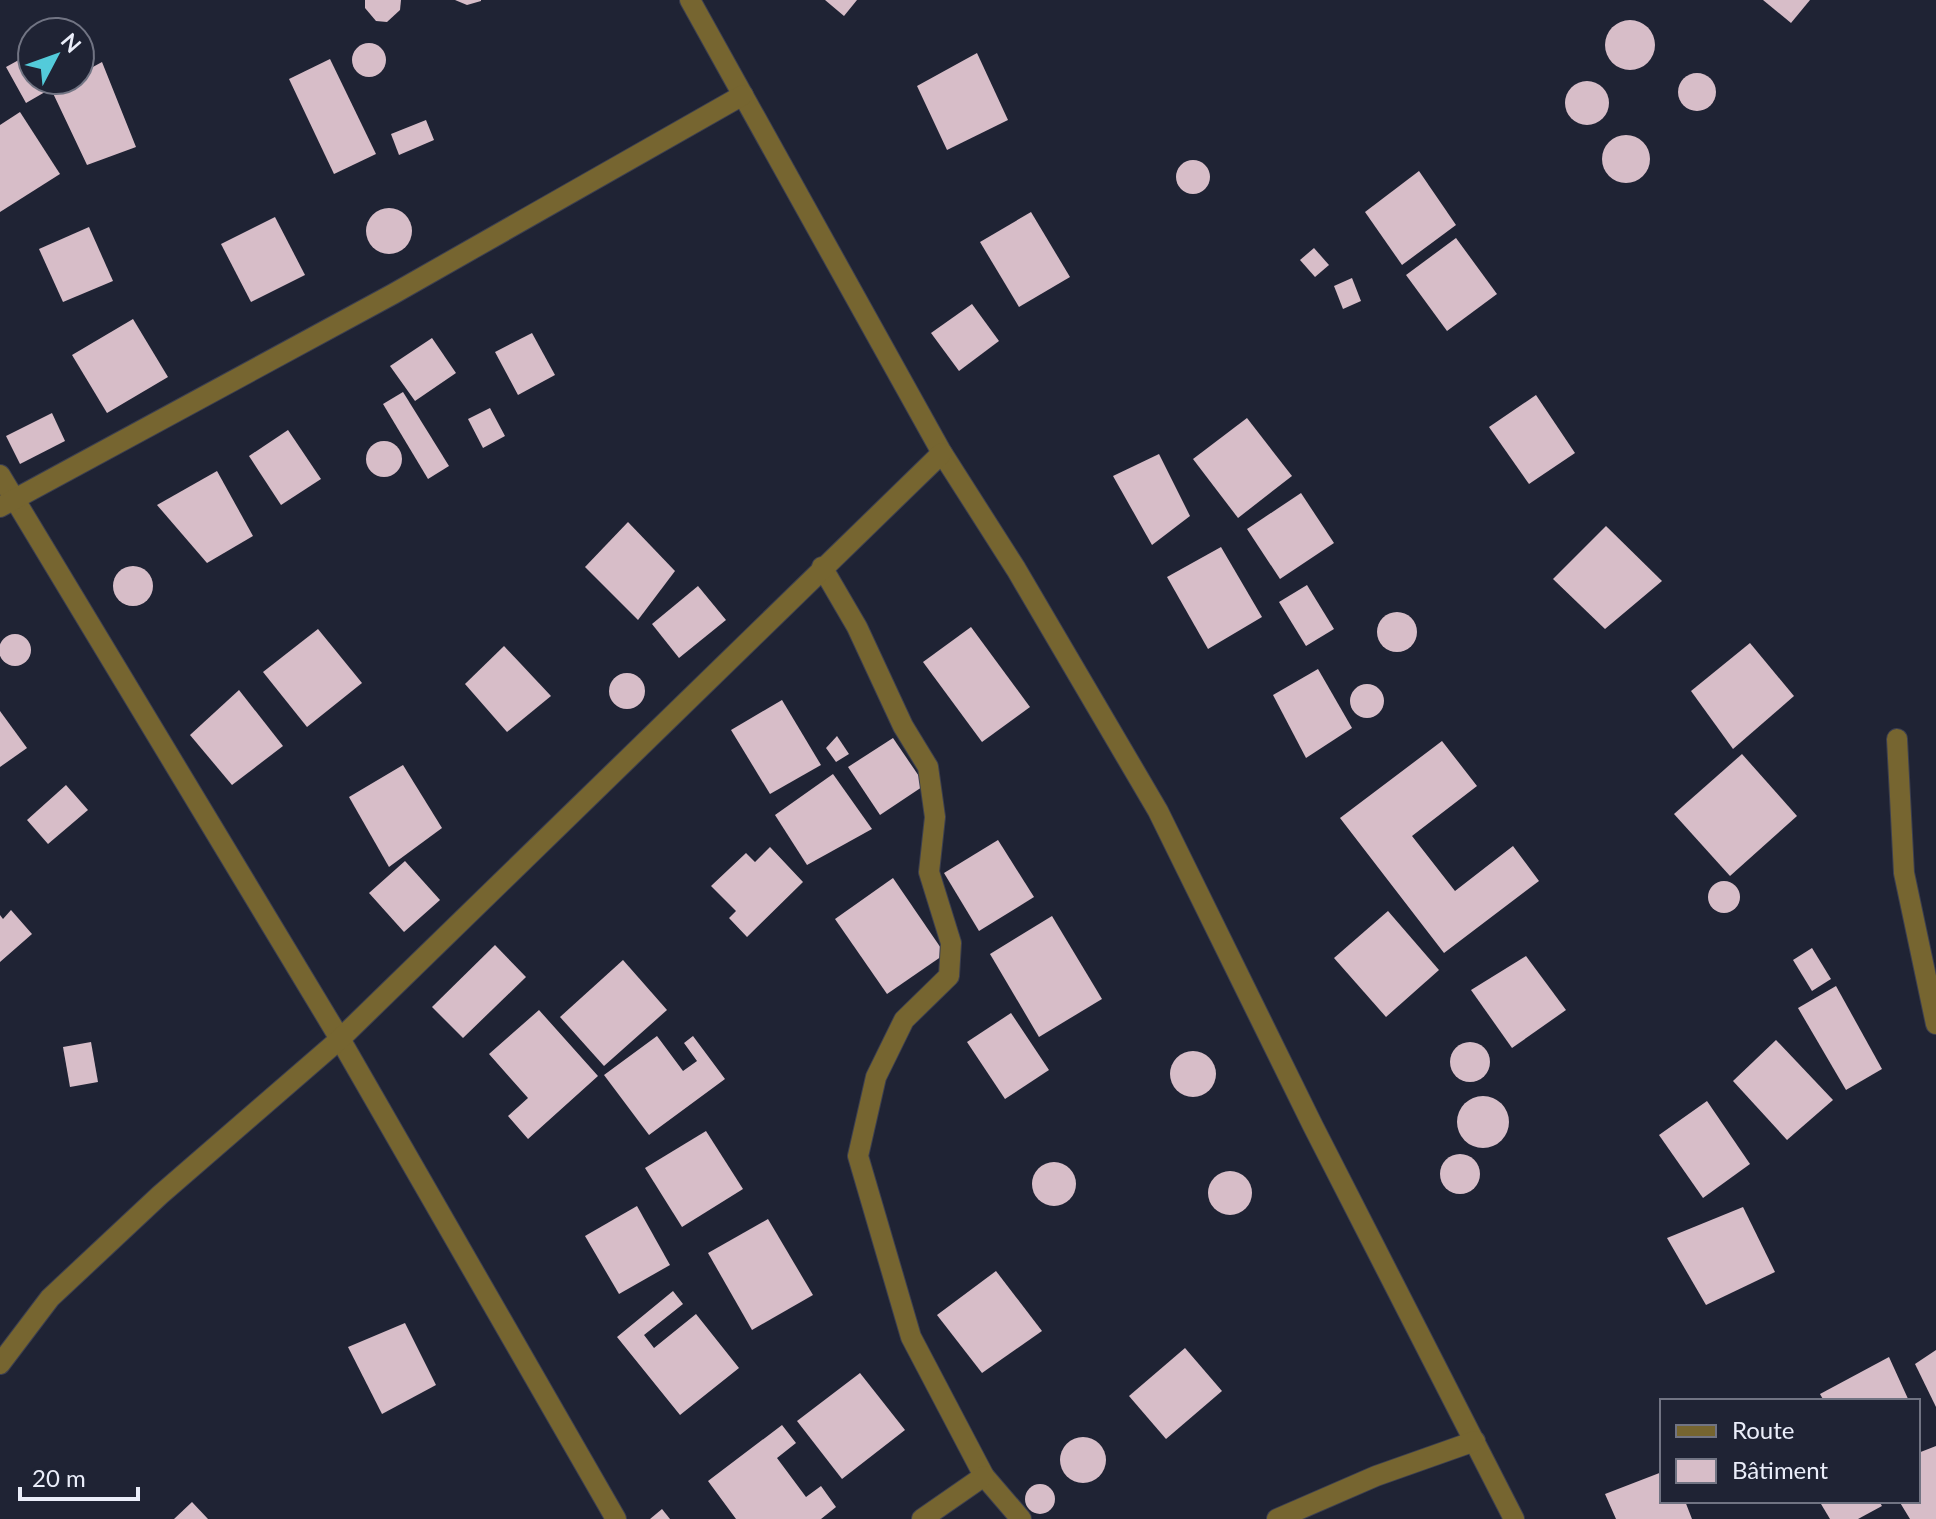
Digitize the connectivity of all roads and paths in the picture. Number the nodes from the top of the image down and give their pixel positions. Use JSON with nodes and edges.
{"nodes":[{"id":1,"x":690,"y":0,"type":"edge"},
{"id":2,"x":743,"y":95,"type":"junction"},
{"id":3,"x":942,"y":453,"type":"junction"},
{"id":4,"x":0,"y":475,"type":"edge"},
{"id":5,"x":7,"y":504,"type":"edge"},
{"id":6,"x":822,"y":567,"type":"junction"},
{"id":7,"x":1897,"y":739,"type":"dead end"},
{"id":8,"x":1936,"y":1024,"type":"edge"},
{"id":9,"x":340,"y":1039,"type":"junction"},
{"id":10,"x":0,"y":1364,"type":"edge"},
{"id":11,"x":1475,"y":1441,"type":"junction"},
{"id":12,"x":984,"y":1476,"type":"junction"},
{"id":13,"x":616,"y":1519,"type":"edge"},
{"id":14,"x":922,"y":1519,"type":"edge"},
{"id":15,"x":1021,"y":1519,"type":"edge"},
{"id":16,"x":1277,"y":1519,"type":"edge"},
{"id":17,"x":1514,"y":1519,"type":"edge"}],
"edges":[{"from":1,"to":2,"type":"street"},
{"from":2,"to":3,"type":"street"},
{"from":2,"to":5,"type":"street"},
{"from":3,"to":6,"type":"street"},
{"from":3,"to":11,"type":"street"},
{"from":4,"to":5,"type":"street"},
{"from":5,"to":9,"type":"street"},
{"from":6,"to":9,"type":"street"},
{"from":6,"to":12,"type":"street"},
{"from":7,"to":8,"type":"street"},
{"from":9,"to":10,"type":"street"},
{"from":9,"to":13,"type":"street"},
{"from":11,"to":16,"type":"street"},
{"from":11,"to":17,"type":"street"},
{"from":12,"to":14,"type":"street"},
{"from":12,"to":15,"type":"street"}]}
